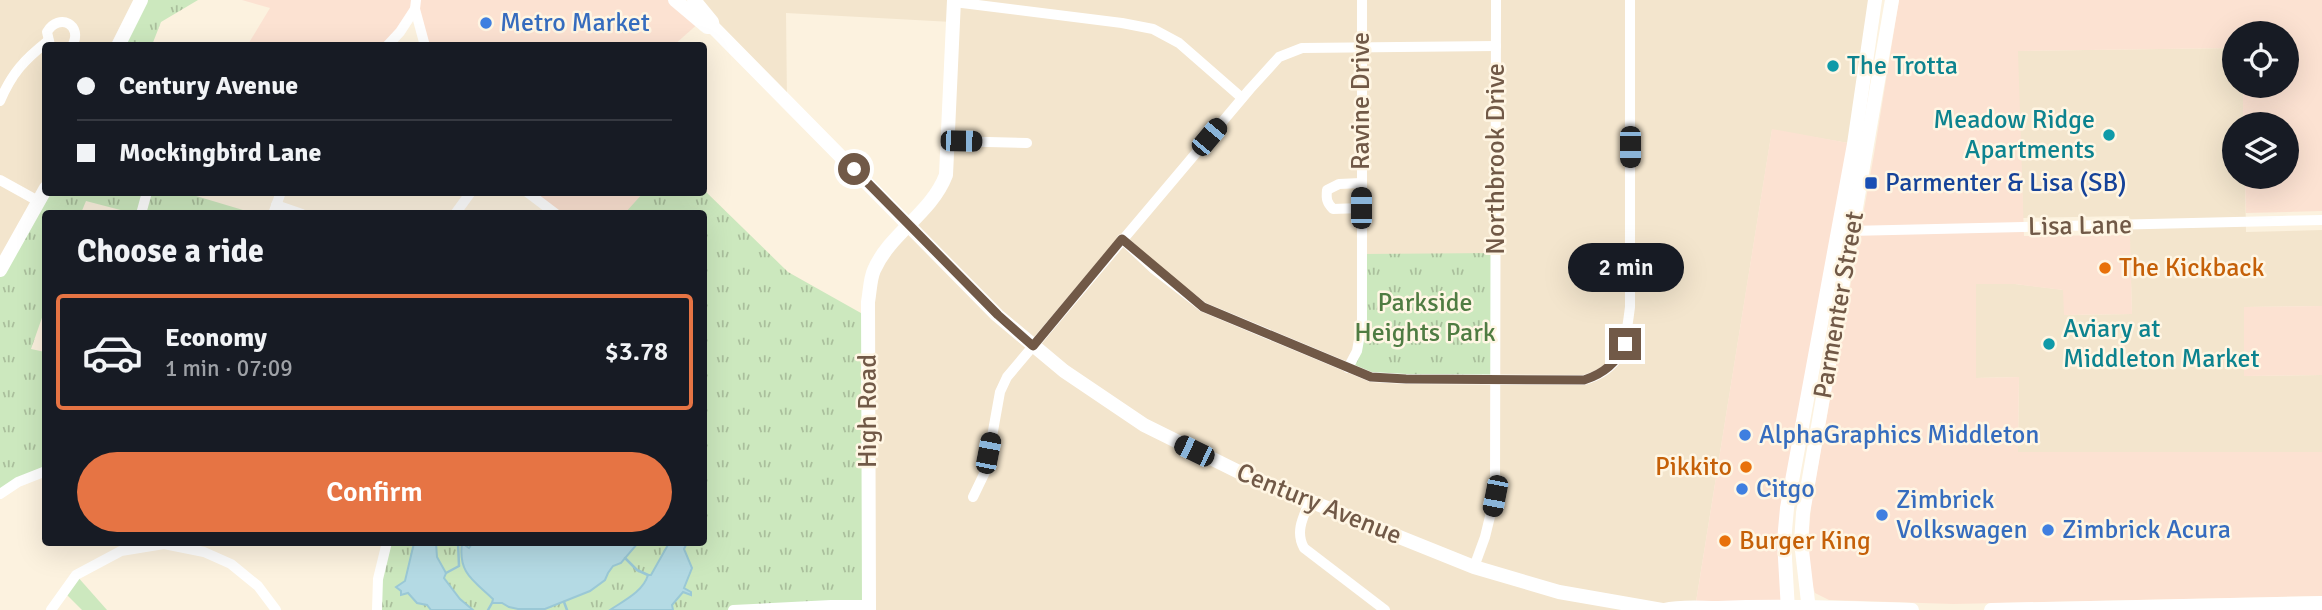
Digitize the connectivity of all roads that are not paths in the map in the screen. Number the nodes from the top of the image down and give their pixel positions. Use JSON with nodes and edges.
{"nodes":[{"id":1,"x":141,"y":0,"type":"edge"},
{"id":2,"x":675,"y":0,"type":"edge"},
{"id":3,"x":694,"y":0,"type":"edge"},
{"id":4,"x":1362,"y":0,"type":"edge"},
{"id":5,"x":1496,"y":0,"type":"edge"},
{"id":6,"x":1630,"y":0,"type":"edge"},
{"id":7,"x":1875,"y":0,"type":"edge"},
{"id":8,"x":1892,"y":0,"type":"edge"},
{"id":9,"x":954,"y":1,"type":"edge"},
{"id":10,"x":415,"y":4,"type":"edge"},
{"id":11,"x":713,"y":27,"type":"junction"},
{"id":12,"x":49,"y":42,"type":"edge"},
{"id":13,"x":74,"y":42,"type":"edge"},
{"id":14,"x":120,"y":42,"type":"edge"},
{"id":15,"x":391,"y":42,"type":"edge"},
{"id":16,"x":424,"y":42,"type":"edge"},
{"id":17,"x":1361,"y":46,"type":"junction"},
{"id":18,"x":1496,"y":46,"type":"junction"},
{"id":19,"x":42,"y":48,"type":"edge"},
{"id":20,"x":1242,"y":98,"type":"junction"},
{"id":21,"x":0,"y":101,"type":"edge"},
{"id":22,"x":948,"y":141,"type":"junction"},
{"id":23,"x":1027,"y":142,"type":"dead end"},
{"id":24,"x":0,"y":180,"type":"edge"},
{"id":25,"x":1361,"y":183,"type":"junction"},
{"id":26,"x":42,"y":195,"type":"edge"},
{"id":27,"x":532,"y":196,"type":"edge"},
{"id":28,"x":1361,"y":208,"type":"junction"},
{"id":29,"x":551,"y":210,"type":"edge"},
{"id":30,"x":2322,"y":220,"type":"edge"},
{"id":31,"x":910,"y":226,"type":"junction"},
{"id":32,"x":1845,"y":230,"type":"junction"},
{"id":33,"x":1122,"y":239,"type":"junction"},
{"id":34,"x":0,"y":270,"type":"edge"},
{"id":35,"x":1033,"y":346,"type":"junction"},
{"id":36,"x":1348,"y":368,"type":"junction"},
{"id":37,"x":1496,"y":379,"type":"junction"},
{"id":38,"x":42,"y":473,"type":"edge"},
{"id":39,"x":0,"y":494,"type":"edge"},
{"id":40,"x":973,"y":496,"type":"dead end"},
{"id":41,"x":1310,"y":501,"type":"junction"},
{"id":42,"x":151,"y":546,"type":"edge"},
{"id":43,"x":173,"y":546,"type":"edge"},
{"id":44,"x":386,"y":546,"type":"edge"},
{"id":45,"x":1474,"y":567,"type":"junction"},
{"id":46,"x":2322,"y":603,"type":"edge"},
{"id":47,"x":869,"y":608,"type":"edge"},
{"id":48,"x":1788,"y":608,"type":"edge"},
{"id":49,"x":1808,"y":608,"type":"edge"},
{"id":50,"x":51,"y":610,"type":"edge"},
{"id":51,"x":276,"y":610,"type":"edge"},
{"id":52,"x":377,"y":610,"type":"edge"},
{"id":53,"x":733,"y":610,"type":"edge"},
{"id":54,"x":1385,"y":610,"type":"edge"},
{"id":55,"x":1663,"y":610,"type":"edge"},
{"id":56,"x":1912,"y":610,"type":"edge"},
{"id":57,"x":1991,"y":610,"type":"edge"}],
"edges":[{"from":1,"to":14,"type":"street"},
{"from":2,"to":11,"type":"street","name":"Century Avenue"},
{"from":3,"to":11,"type":"street","name":"Century Avenue"},
{"from":4,"to":17,"type":"street","name":"Ravine Drive"},
{"from":5,"to":18,"type":"street","name":"Northbrook Drive"},
{"from":6,"to":37,"type":"street"},
{"from":7,"to":32,"type":"street","name":"Parmenter Street"},
{"from":8,"to":32,"type":"street","name":"Parmenter Street"},
{"from":9,"to":20,"type":"street"},
{"from":9,"to":22,"type":"street","name":"High Road"},
{"from":10,"to":15,"type":"street"},
{"from":10,"to":16,"type":"street"},
{"from":11,"to":31,"type":"street","name":"Century Avenue"},
{"from":12,"to":13,"type":"street"},
{"from":17,"to":18,"type":"street"},
{"from":17,"to":20,"type":"street"},
{"from":17,"to":25,"type":"street","name":"Ravine Drive"},
{"from":18,"to":37,"type":"street","name":"Northbrook Drive"},
{"from":19,"to":21,"type":"street"},
{"from":20,"to":33,"type":"street"},
{"from":22,"to":23,"type":"street"},
{"from":22,"to":31,"type":"street","name":"High Road"},
{"from":24,"to":26,"type":"street"},
{"from":25,"to":28,"type":"street","name":"Ravine Drive"},
{"from":25,"to":28,"type":"street"},
{"from":26,"to":34,"type":"street"},
{"from":27,"to":29,"type":"street"},
{"from":28,"to":36,"type":"street","name":"Ravine Drive"},
{"from":30,"to":32,"type":"street","name":"Lisa Lane"},
{"from":31,"to":35,"type":"street","name":"Century Avenue"},
{"from":31,"to":47,"type":"street","name":"High Road"},
{"from":32,"to":48,"type":"street","name":"Parmenter Street"},
{"from":32,"to":49,"type":"street","name":"Parmenter Street"},
{"from":33,"to":35,"type":"street"},
{"from":33,"to":36,"type":"street"},
{"from":35,"to":40,"type":"street"},
{"from":35,"to":41,"type":"street","name":"Century Avenue"},
{"from":36,"to":37,"type":"street"},
{"from":37,"to":45,"type":"street","name":"Northbrook Drive"},
{"from":38,"to":39,"type":"street"},
{"from":41,"to":45,"type":"street","name":"Century Avenue"},
{"from":41,"to":54,"type":"street"},
{"from":42,"to":50,"type":"street"},
{"from":43,"to":51,"type":"street"},
{"from":44,"to":52,"type":"street"},
{"from":45,"to":55,"type":"street","name":"Century Avenue"},
{"from":46,"to":57,"type":"street"},
{"from":47,"to":53,"type":"street"},
{"from":48,"to":49,"type":"street","name":"Century Avenue"},
{"from":48,"to":55,"type":"street","name":"Century Avenue"},
{"from":49,"to":56,"type":"street","name":"Century Avenue"}]}
